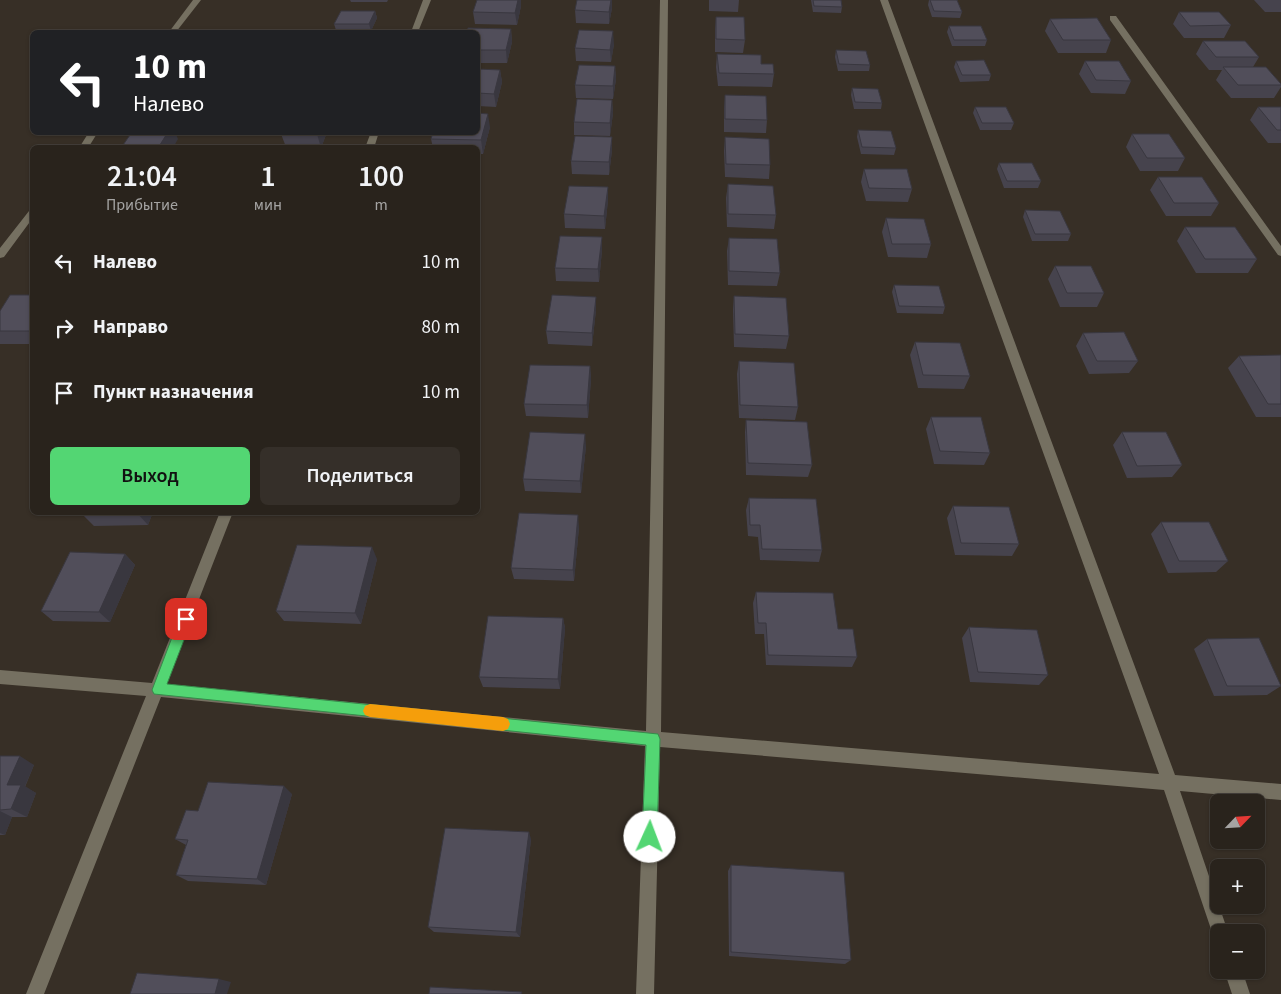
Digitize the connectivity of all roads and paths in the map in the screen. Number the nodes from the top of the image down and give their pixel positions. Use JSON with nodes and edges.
{"nodes":[{"id":1,"x":197,"y":0,"type":"edge"},
{"id":2,"x":427,"y":0,"type":"edge"},
{"id":3,"x":664,"y":0,"type":"edge"},
{"id":4,"x":884,"y":0,"type":"edge"},
{"id":5,"x":1113,"y":18,"type":"dead end"},
{"id":6,"x":174,"y":30,"type":"edge"},
{"id":7,"x":415,"y":30,"type":"edge"},
{"id":8,"x":30,"y":216,"type":"edge"},
{"id":9,"x":1281,"y":253,"type":"edge"},
{"id":10,"x":0,"y":255,"type":"edge"},
{"id":11,"x":226,"y":515,"type":"edge"},
{"id":12,"x":0,"y":677,"type":"edge"},
{"id":13,"x":158,"y":690,"type":"junction"},
{"id":14,"x":653,"y":739,"type":"junction"},
{"id":15,"x":1169,"y":781,"type":"junction"},
{"id":16,"x":1281,"y":792,"type":"edge"},
{"id":17,"x":1217,"y":924,"type":"edge"},
{"id":18,"x":1236,"y":979,"type":"edge"},
{"id":19,"x":36,"y":994,"type":"edge"},
{"id":20,"x":645,"y":994,"type":"edge"},
{"id":21,"x":1241,"y":994,"type":"edge"}],
"edges":[{"from":1,"to":6,"type":"street"},
{"from":2,"to":7,"type":"street"},
{"from":3,"to":14,"type":"street"},
{"from":4,"to":15,"type":"street"},
{"from":5,"to":9,"type":"street"},
{"from":8,"to":10,"type":"street"},
{"from":11,"to":13,"type":"street"},
{"from":12,"to":13,"type":"street"},
{"from":13,"to":14,"type":"street"},
{"from":13,"to":19,"type":"street"},
{"from":14,"to":15,"type":"street"},
{"from":14,"to":20,"type":"street"},
{"from":15,"to":16,"type":"street"},
{"from":15,"to":17,"type":"street"},
{"from":18,"to":21,"type":"street"}]}
